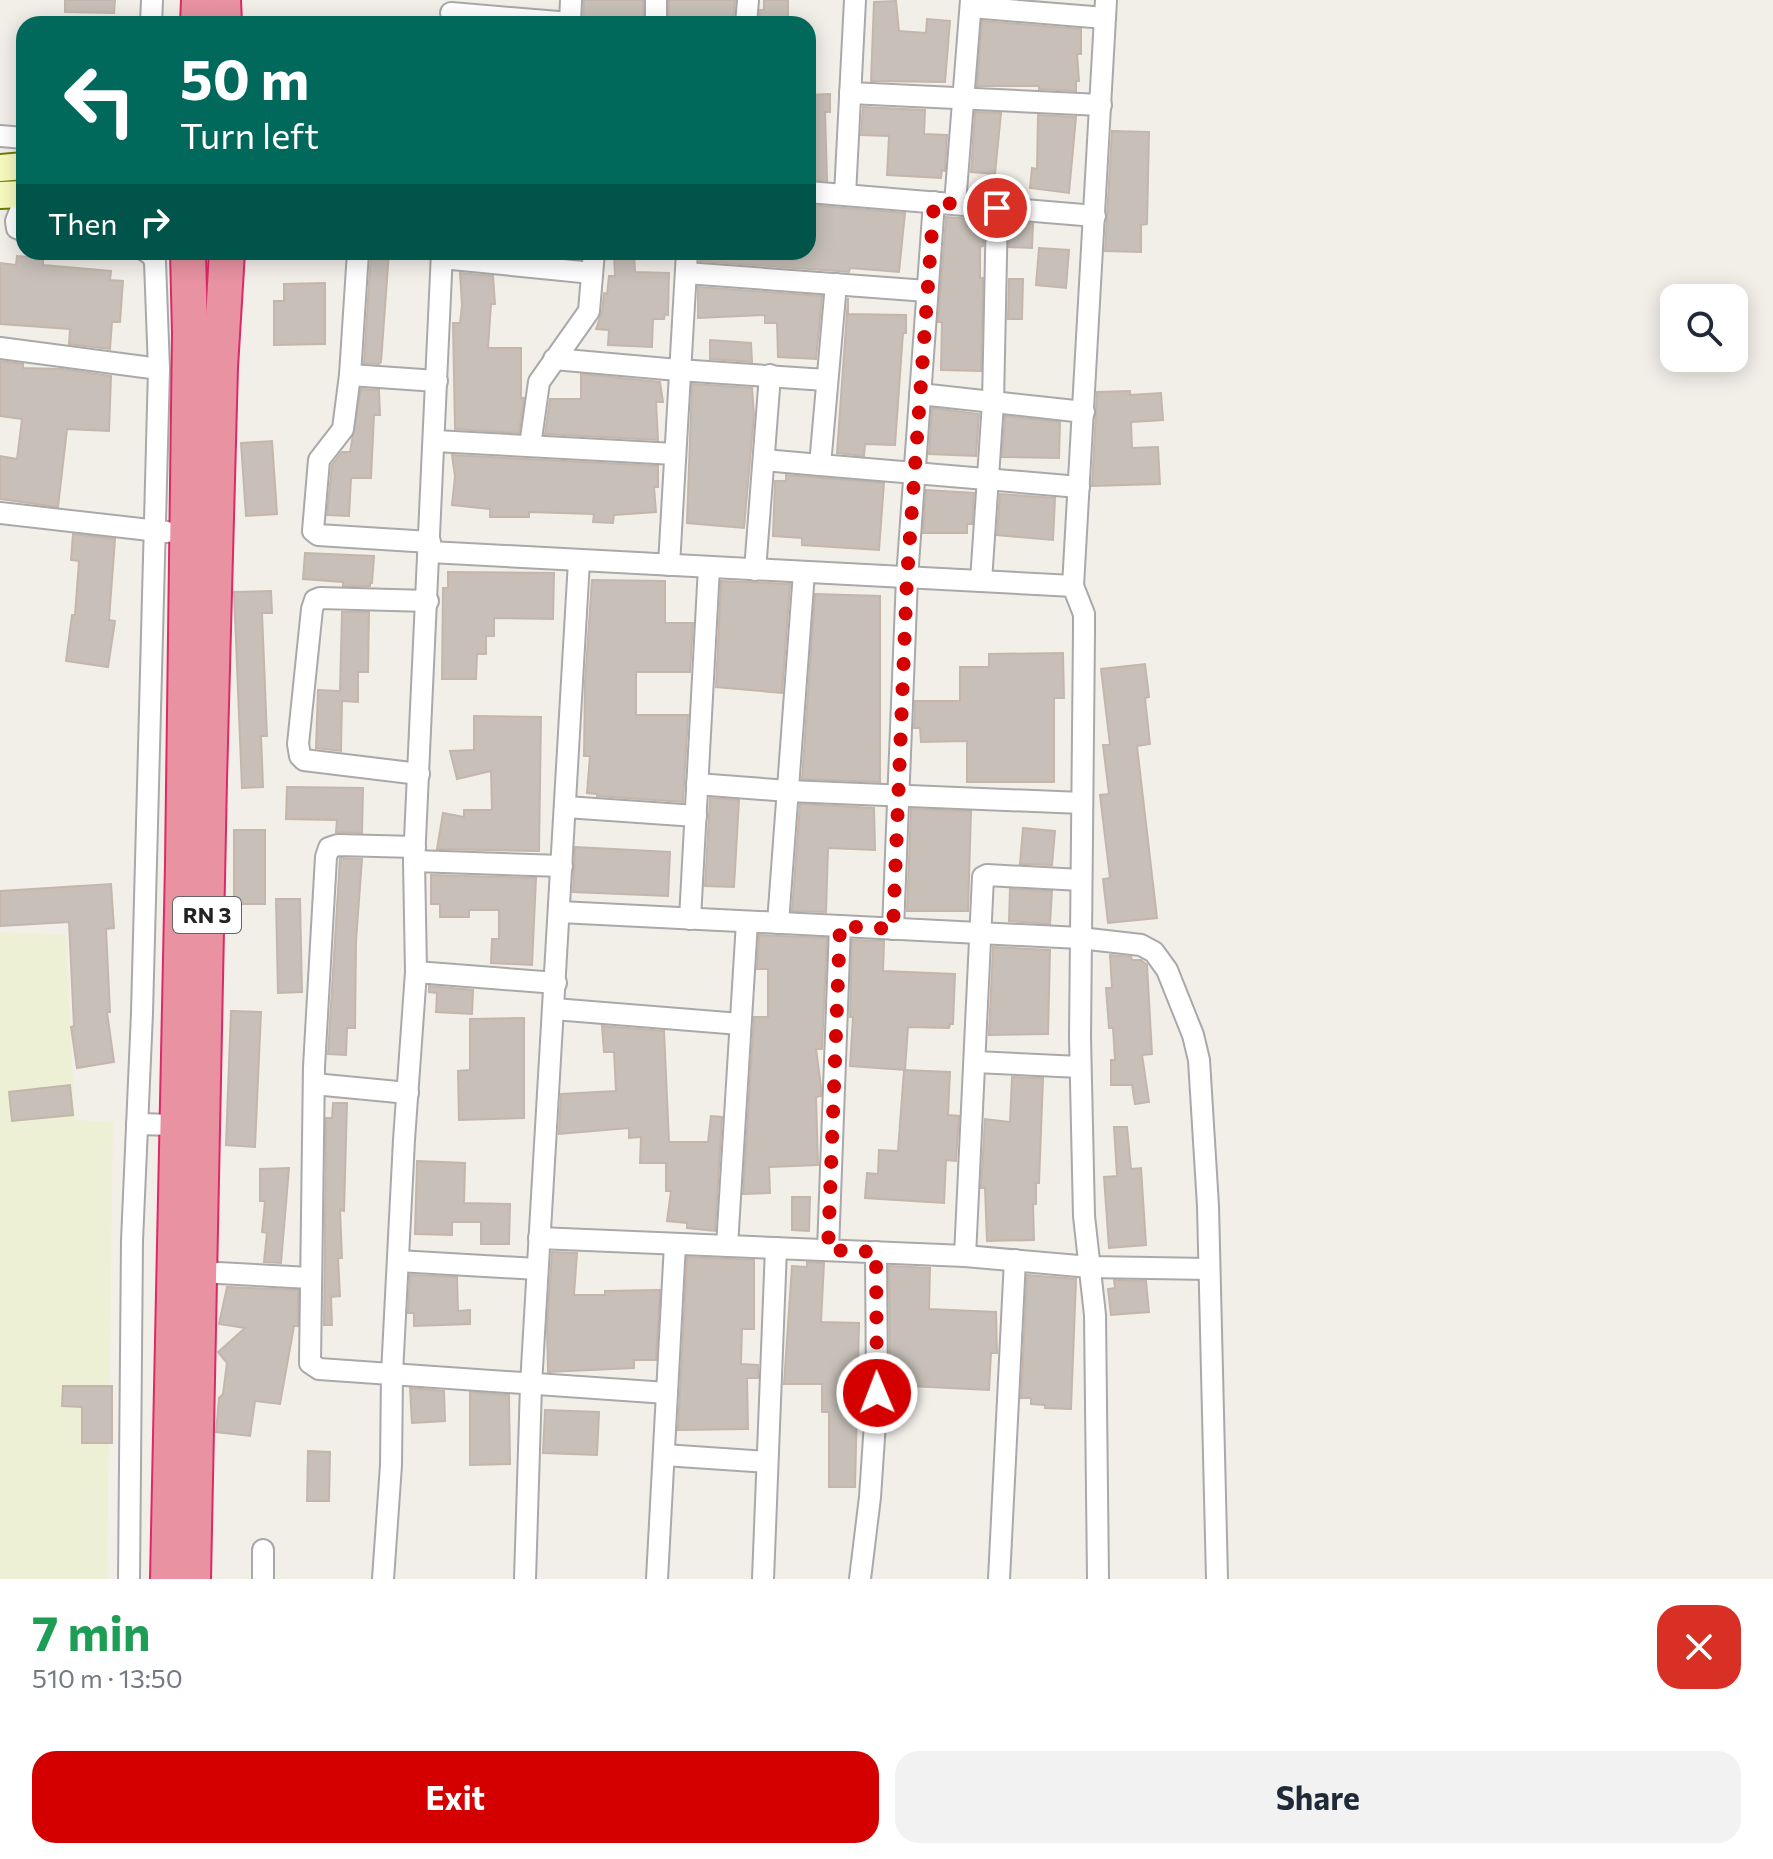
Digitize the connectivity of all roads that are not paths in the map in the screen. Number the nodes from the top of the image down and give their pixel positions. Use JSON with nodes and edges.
{"nodes":[{"id":1,"x":855,"y":0,"type":"edge"},
{"id":2,"x":971,"y":4,"type":"edge"},
{"id":3,"x":1105,"y":9,"type":"edge"},
{"id":4,"x":451,"y":12,"type":"edge"},
{"id":5,"x":491,"y":16,"type":"edge"},
{"id":6,"x":850,"y":93,"type":"junction"},
{"id":7,"x":963,"y":98,"type":"junction"},
{"id":8,"x":1101,"y":105,"type":"junction"},
{"id":9,"x":816,"y":193,"type":"edge"},
{"id":10,"x":845,"y":195,"type":"junction"},
{"id":11,"x":934,"y":202,"type":"junction"},
{"id":12,"x":955,"y":204,"type":"junction"},
{"id":13,"x":997,"y":208,"type":"junction"},
{"id":14,"x":1095,"y":216,"type":"junction"},
{"id":15,"x":154,"y":260,"type":"edge"},
{"id":16,"x":188,"y":260,"type":"edge"},
{"id":17,"x":227,"y":260,"type":"edge"},
{"id":18,"x":357,"y":260,"type":"edge"},
{"id":19,"x":442,"y":260,"type":"edge"},
{"id":20,"x":550,"y":260,"type":"edge"},
{"id":21,"x":687,"y":260,"type":"edge"},
{"id":22,"x":593,"y":262,"type":"edge"},
{"id":23,"x":686,"y":273,"type":"junction"},
{"id":24,"x":836,"y":284,"type":"junction"},
{"id":25,"x":927,"y":291,"type":"junction"},
{"id":26,"x":0,"y":348,"type":"edge"},
{"id":27,"x":554,"y":359,"type":"junction"},
{"id":28,"x":159,"y":369,"type":"junction"},
{"id":29,"x":678,"y":370,"type":"junction"},
{"id":30,"x":350,"y":375,"type":"junction"},
{"id":31,"x":770,"y":375,"type":"junction"},
{"id":32,"x":826,"y":380,"type":"junction"},
{"id":33,"x":437,"y":381,"type":"junction"},
{"id":34,"x":920,"y":394,"type":"junction"},
{"id":35,"x":993,"y":403,"type":"junction"},
{"id":36,"x":1084,"y":412,"type":"junction"},
{"id":37,"x":435,"y":441,"type":"junction"},
{"id":38,"x":530,"y":446,"type":"junction"},
{"id":39,"x":675,"y":454,"type":"junction"},
{"id":40,"x":764,"y":460,"type":"junction"},
{"id":41,"x":820,"y":465,"type":"junction"},
{"id":42,"x":915,"y":472,"type":"junction"},
{"id":43,"x":989,"y":478,"type":"junction"},
{"id":44,"x":1079,"y":487,"type":"junction"},
{"id":45,"x":0,"y":513,"type":"edge"},
{"id":46,"x":170,"y":532,"type":"junction"},
{"id":47,"x":430,"y":547,"type":"junction"},
{"id":48,"x":579,"y":561,"type":"junction"},
{"id":49,"x":669,"y":565,"type":"junction"},
{"id":50,"x":709,"y":567,"type":"junction"},
{"id":51,"x":755,"y":570,"type":"junction"},
{"id":52,"x":804,"y":572,"type":"junction"},
{"id":53,"x":907,"y":578,"type":"junction"},
{"id":54,"x":981,"y":581,"type":"junction"},
{"id":55,"x":1073,"y":586,"type":"junction"},
{"id":56,"x":428,"y":601,"type":"junction"},
{"id":57,"x":419,"y":774,"type":"junction"},
{"id":58,"x":697,"y":784,"type":"junction"},
{"id":59,"x":788,"y":791,"type":"junction"},
{"id":60,"x":897,"y":795,"type":"junction"},
{"id":61,"x":1082,"y":803,"type":"junction"},
{"id":62,"x":566,"y":807,"type":"junction"},
{"id":63,"x":696,"y":816,"type":"junction"},
{"id":64,"x":414,"y":854,"type":"junction"},
{"id":65,"x":183,"y":864,"type":"junction"},
{"id":66,"x":145,"y":866,"type":"junction"},
{"id":67,"x":562,"y":866,"type":"junction"},
{"id":68,"x":1081,"y":880,"type":"junction"},
{"id":69,"x":560,"y":912,"type":"junction"},
{"id":70,"x":690,"y":919,"type":"junction"},
{"id":71,"x":747,"y":922,"type":"junction"},
{"id":72,"x":778,"y":923,"type":"junction"},
{"id":73,"x":840,"y":926,"type":"junction"},
{"id":74,"x":893,"y":929,"type":"junction"},
{"id":75,"x":979,"y":933,"type":"junction"},
{"id":76,"x":1080,"y":938,"type":"junction"},
{"id":77,"x":416,"y":972,"type":"junction"},
{"id":78,"x":556,"y":983,"type":"junction"},
{"id":79,"x":554,"y":1009,"type":"junction"},
{"id":80,"x":740,"y":1024,"type":"junction"},
{"id":81,"x":975,"y":1062,"type":"junction"},
{"id":82,"x":1080,"y":1067,"type":"junction"},
{"id":83,"x":314,"y":1084,"type":"junction"},
{"id":84,"x":408,"y":1093,"type":"junction"},
{"id":85,"x":137,"y":1124,"type":"junction"},
{"id":86,"x":175,"y":1125,"type":"junction"},
{"id":87,"x":539,"y":1238,"type":"junction"},
{"id":88,"x":675,"y":1244,"type":"junction"},
{"id":89,"x":727,"y":1246,"type":"junction"},
{"id":90,"x":776,"y":1248,"type":"junction"},
{"id":91,"x":828,"y":1250,"type":"junction"},
{"id":92,"x":876,"y":1252,"type":"junction"},
{"id":93,"x":965,"y":1256,"type":"junction"},
{"id":94,"x":1015,"y":1260,"type":"junction"},
{"id":95,"x":398,"y":1261,"type":"junction"},
{"id":96,"x":1090,"y":1267,"type":"junction"},
{"id":97,"x":537,"y":1269,"type":"junction"},
{"id":98,"x":1209,"y":1269,"type":"junction"},
{"id":99,"x":199,"y":1272,"type":"junction"},
{"id":100,"x":310,"y":1278,"type":"junction"},
{"id":101,"x":392,"y":1374,"type":"junction"},
{"id":102,"x":531,"y":1385,"type":"junction"},
{"id":103,"x":667,"y":1393,"type":"junction"},
{"id":104,"x":664,"y":1455,"type":"junction"},
{"id":105,"x":767,"y":1462,"type":"junction"},
{"id":106,"x":263,"y":1550,"type":"dead end"},
{"id":107,"x":129,"y":1579,"type":"edge"},
{"id":108,"x":168,"y":1579,"type":"edge"},
{"id":109,"x":193,"y":1579,"type":"edge"},
{"id":110,"x":263,"y":1579,"type":"edge"},
{"id":111,"x":383,"y":1579,"type":"edge"},
{"id":112,"x":525,"y":1579,"type":"edge"},
{"id":113,"x":657,"y":1579,"type":"edge"},
{"id":114,"x":763,"y":1579,"type":"edge"},
{"id":115,"x":860,"y":1579,"type":"edge"},
{"id":116,"x":999,"y":1579,"type":"edge"},
{"id":117,"x":1098,"y":1579,"type":"edge"},
{"id":118,"x":1217,"y":1579,"type":"edge"}],
"edges":[{"from":1,"to":6,"type":"street"},
{"from":2,"to":3,"type":"street"},
{"from":2,"to":7,"type":"street"},
{"from":3,"to":8,"type":"street"},
{"from":4,"to":5,"type":"street"},
{"from":6,"to":7,"type":"street"},
{"from":6,"to":10,"type":"street"},
{"from":7,"to":8,"type":"street"},
{"from":7,"to":12,"type":"street"},
{"from":8,"to":14,"type":"street"},
{"from":9,"to":10,"type":"street"},
{"from":10,"to":11,"type":"street"},
{"from":11,"to":12,"type":"street"},
{"from":11,"to":25,"type":"street"},
{"from":12,"to":13,"type":"street"},
{"from":13,"to":14,"type":"street"},
{"from":13,"to":35,"type":"street"},
{"from":14,"to":36,"type":"street"},
{"from":15,"to":28,"type":"street"},
{"from":16,"to":46,"type":"highway","number":"RN 3"},
{"from":17,"to":99,"type":"highway","number":"RN 3"},
{"from":18,"to":30,"type":"street"},
{"from":19,"to":33,"type":"street"},
{"from":20,"to":22,"type":"street"},
{"from":21,"to":23,"type":"street"},
{"from":22,"to":27,"type":"street"},
{"from":23,"to":24,"type":"street"},
{"from":23,"to":29,"type":"street"},
{"from":24,"to":25,"type":"street"},
{"from":24,"to":32,"type":"street"},
{"from":25,"to":34,"type":"street"},
{"from":26,"to":28,"type":"street"},
{"from":27,"to":29,"type":"street"},
{"from":27,"to":38,"type":"street"},
{"from":28,"to":46,"type":"street"},
{"from":29,"to":31,"type":"street"},
{"from":29,"to":39,"type":"street"},
{"from":30,"to":33,"type":"street"},
{"from":30,"to":47,"type":"street"},
{"from":31,"to":32,"type":"street"},
{"from":31,"to":40,"type":"street"},
{"from":32,"to":41,"type":"street"},
{"from":33,"to":37,"type":"street"},
{"from":34,"to":35,"type":"street"},
{"from":34,"to":42,"type":"street"},
{"from":35,"to":36,"type":"street"},
{"from":35,"to":43,"type":"street"},
{"from":36,"to":44,"type":"street"},
{"from":37,"to":38,"type":"street"},
{"from":37,"to":47,"type":"street"},
{"from":38,"to":39,"type":"street"},
{"from":39,"to":49,"type":"street"},
{"from":40,"to":41,"type":"street"},
{"from":40,"to":51,"type":"street"},
{"from":41,"to":42,"type":"street"},
{"from":42,"to":43,"type":"street"},
{"from":42,"to":53,"type":"street"},
{"from":43,"to":44,"type":"street"},
{"from":43,"to":54,"type":"street"},
{"from":44,"to":55,"type":"street"},
{"from":45,"to":46,"type":"street"},
{"from":46,"to":65,"type":"highway","number":"RN 3"},
{"from":46,"to":66,"type":"street"},
{"from":47,"to":48,"type":"street"},
{"from":47,"to":56,"type":"street"},
{"from":48,"to":49,"type":"street"},
{"from":48,"to":62,"type":"street"},
{"from":49,"to":50,"type":"street"},
{"from":50,"to":51,"type":"street"},
{"from":50,"to":58,"type":"street"},
{"from":51,"to":52,"type":"street"},
{"from":52,"to":53,"type":"street"},
{"from":52,"to":59,"type":"street"},
{"from":53,"to":54,"type":"street"},
{"from":53,"to":60,"type":"street"},
{"from":54,"to":55,"type":"street"},
{"from":55,"to":61,"type":"street"},
{"from":56,"to":57,"type":"street"},
{"from":56,"to":57,"type":"street"},
{"from":57,"to":64,"type":"street"},
{"from":58,"to":59,"type":"street"},
{"from":58,"to":63,"type":"street"},
{"from":59,"to":60,"type":"street"},
{"from":59,"to":72,"type":"street"},
{"from":60,"to":61,"type":"street"},
{"from":60,"to":74,"type":"street"},
{"from":61,"to":68,"type":"street"},
{"from":62,"to":63,"type":"street"},
{"from":62,"to":67,"type":"street"},
{"from":63,"to":70,"type":"street"},
{"from":64,"to":67,"type":"street"},
{"from":64,"to":77,"type":"street"},
{"from":64,"to":83,"type":"street"},
{"from":65,"to":66,"type":"street"},
{"from":65,"to":86,"type":"highway","number":"RN 3"},
{"from":66,"to":85,"type":"street"},
{"from":67,"to":69,"type":"street"},
{"from":68,"to":75,"type":"street"},
{"from":68,"to":76,"type":"street"},
{"from":69,"to":70,"type":"street"},
{"from":69,"to":78,"type":"street"},
{"from":70,"to":71,"type":"street"},
{"from":71,"to":72,"type":"street"},
{"from":71,"to":80,"type":"street"},
{"from":72,"to":73,"type":"street"},
{"from":73,"to":74,"type":"street"},
{"from":73,"to":91,"type":"street"},
{"from":74,"to":75,"type":"street"},
{"from":75,"to":76,"type":"street"},
{"from":75,"to":81,"type":"street"},
{"from":76,"to":82,"type":"street"},
{"from":76,"to":98,"type":"street"},
{"from":77,"to":78,"type":"street"},
{"from":77,"to":84,"type":"street"},
{"from":78,"to":79,"type":"street"},
{"from":79,"to":80,"type":"street"},
{"from":79,"to":87,"type":"street"},
{"from":80,"to":89,"type":"street"},
{"from":81,"to":82,"type":"street"},
{"from":81,"to":93,"type":"street"},
{"from":82,"to":96,"type":"street"},
{"from":83,"to":84,"type":"street"},
{"from":83,"to":100,"type":"street"},
{"from":84,"to":95,"type":"street"},
{"from":85,"to":86,"type":"street"},
{"from":85,"to":107,"type":"street"},
{"from":86,"to":108,"type":"highway","number":"RN 3"},
{"from":87,"to":88,"type":"street"},
{"from":87,"to":97,"type":"street"},
{"from":88,"to":89,"type":"street"},
{"from":88,"to":103,"type":"street"},
{"from":89,"to":90,"type":"street"},
{"from":90,"to":91,"type":"street"},
{"from":90,"to":105,"type":"street"},
{"from":91,"to":92,"type":"street"},
{"from":92,"to":93,"type":"street"},
{"from":92,"to":115,"type":"street"},
{"from":93,"to":94,"type":"street"},
{"from":94,"to":96,"type":"street"},
{"from":94,"to":116,"type":"street"},
{"from":95,"to":97,"type":"street"},
{"from":95,"to":101,"type":"street"},
{"from":96,"to":98,"type":"street"},
{"from":96,"to":117,"type":"street"},
{"from":97,"to":102,"type":"street"},
{"from":98,"to":118,"type":"street"},
{"from":99,"to":100,"type":"street"},
{"from":99,"to":109,"type":"highway","number":"RN 3"},
{"from":100,"to":101,"type":"street"},
{"from":101,"to":102,"type":"street"},
{"from":101,"to":111,"type":"street"},
{"from":102,"to":103,"type":"street"},
{"from":102,"to":112,"type":"street"},
{"from":103,"to":104,"type":"street"},
{"from":104,"to":105,"type":"street"},
{"from":104,"to":113,"type":"street"},
{"from":105,"to":114,"type":"street"},
{"from":106,"to":110,"type":"street"}]}
